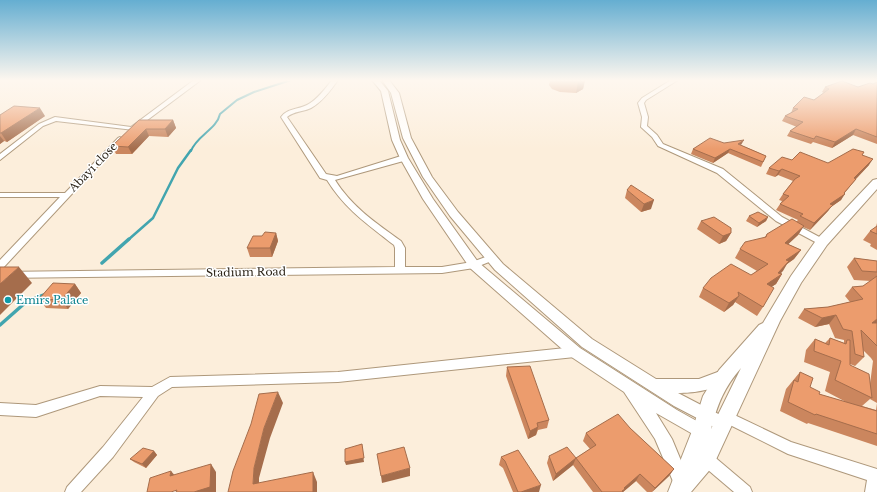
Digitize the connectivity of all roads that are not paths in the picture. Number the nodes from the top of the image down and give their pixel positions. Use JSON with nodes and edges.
{"nodes":[{"id":1,"x":167,"y":103,"type":"edge"},
{"id":2,"x":313,"y":103,"type":"edge"},
{"id":3,"x":387,"y":103,"type":"edge"},
{"id":4,"x":398,"y":103,"type":"edge"},
{"id":5,"x":641,"y":103,"type":"edge"},
{"id":6,"x":132,"y":129,"type":"junction"},
{"id":7,"x":0,"y":158,"type":"edge"},
{"id":8,"x":404,"y":158,"type":"junction"},
{"id":9,"x":330,"y":178,"type":"junction"},
{"id":10,"x":877,"y":182,"type":"edge"},
{"id":11,"x":66,"y":194,"type":"junction"},
{"id":12,"x":0,"y":195,"type":"edge"},
{"id":13,"x":822,"y":242,"type":"junction"},
{"id":14,"x":491,"y":258,"type":"junction"},
{"id":15,"x":474,"y":265,"type":"junction"},
{"id":16,"x":0,"y":266,"type":"edge"},
{"id":17,"x":400,"y":271,"type":"junction"},
{"id":18,"x":0,"y":275,"type":"edge"},
{"id":19,"x":773,"y":319,"type":"junction"},
{"id":20,"x":575,"y":352,"type":"junction"},
{"id":21,"x":725,"y":375,"type":"junction"},
{"id":22,"x":623,"y":382,"type":"junction"},
{"id":23,"x":654,"y":385,"type":"junction"},
{"id":24,"x":154,"y":392,"type":"junction"},
{"id":25,"x":0,"y":409,"type":"edge"},
{"id":26,"x":714,"y":425,"type":"junction"},
{"id":27,"x":706,"y":459,"type":"junction"},
{"id":28,"x":876,"y":475,"type":"edge"},
{"id":29,"x":679,"y":488,"type":"edge"},
{"id":30,"x":72,"y":492,"type":"edge"},
{"id":31,"x":745,"y":492,"type":"edge"},
{"id":32,"x":872,"y":492,"type":"edge"}],
"edges":[{"from":1,"to":6,"type":"street","name":"Abayi close"},
{"from":2,"to":9,"type":"street"},
{"from":3,"to":8,"type":"street"},
{"from":4,"to":14,"type":"street"},
{"from":5,"to":13,"type":"street"},
{"from":6,"to":7,"type":"street"},
{"from":6,"to":11,"type":"street","name":"Abayi close"},
{"from":8,"to":9,"type":"street"},
{"from":8,"to":15,"type":"street"},
{"from":9,"to":17,"type":"street"},
{"from":10,"to":13,"type":"main road"},
{"from":11,"to":12,"type":"street"},
{"from":11,"to":16,"type":"street","name":"Abayi close"},
{"from":13,"to":19,"type":"main road"},
{"from":14,"to":15,"type":"street","name":"Stadium Road"},
{"from":14,"to":23,"type":"street"},
{"from":15,"to":17,"type":"street","name":"Stadium Road"},
{"from":15,"to":20,"type":"street"},
{"from":17,"to":18,"type":"street","name":"Stadium Road"},
{"from":19,"to":21,"type":"main road"},
{"from":19,"to":26,"type":"main road"},
{"from":20,"to":22,"type":"street"},
{"from":20,"to":24,"type":"street"},
{"from":21,"to":23,"type":"street"},
{"from":21,"to":26,"type":"main road"},
{"from":22,"to":26,"type":"street"},
{"from":22,"to":29,"type":"street"},
{"from":23,"to":26,"type":"street"},
{"from":24,"to":25,"type":"street"},
{"from":24,"to":30,"type":"street"},
{"from":26,"to":27,"type":"main road"},
{"from":26,"to":28,"type":"street"},
{"from":26,"to":29,"type":"main road"},
{"from":27,"to":29,"type":"main road"},
{"from":27,"to":31,"type":"street"},
{"from":28,"to":32,"type":"street"}]}
